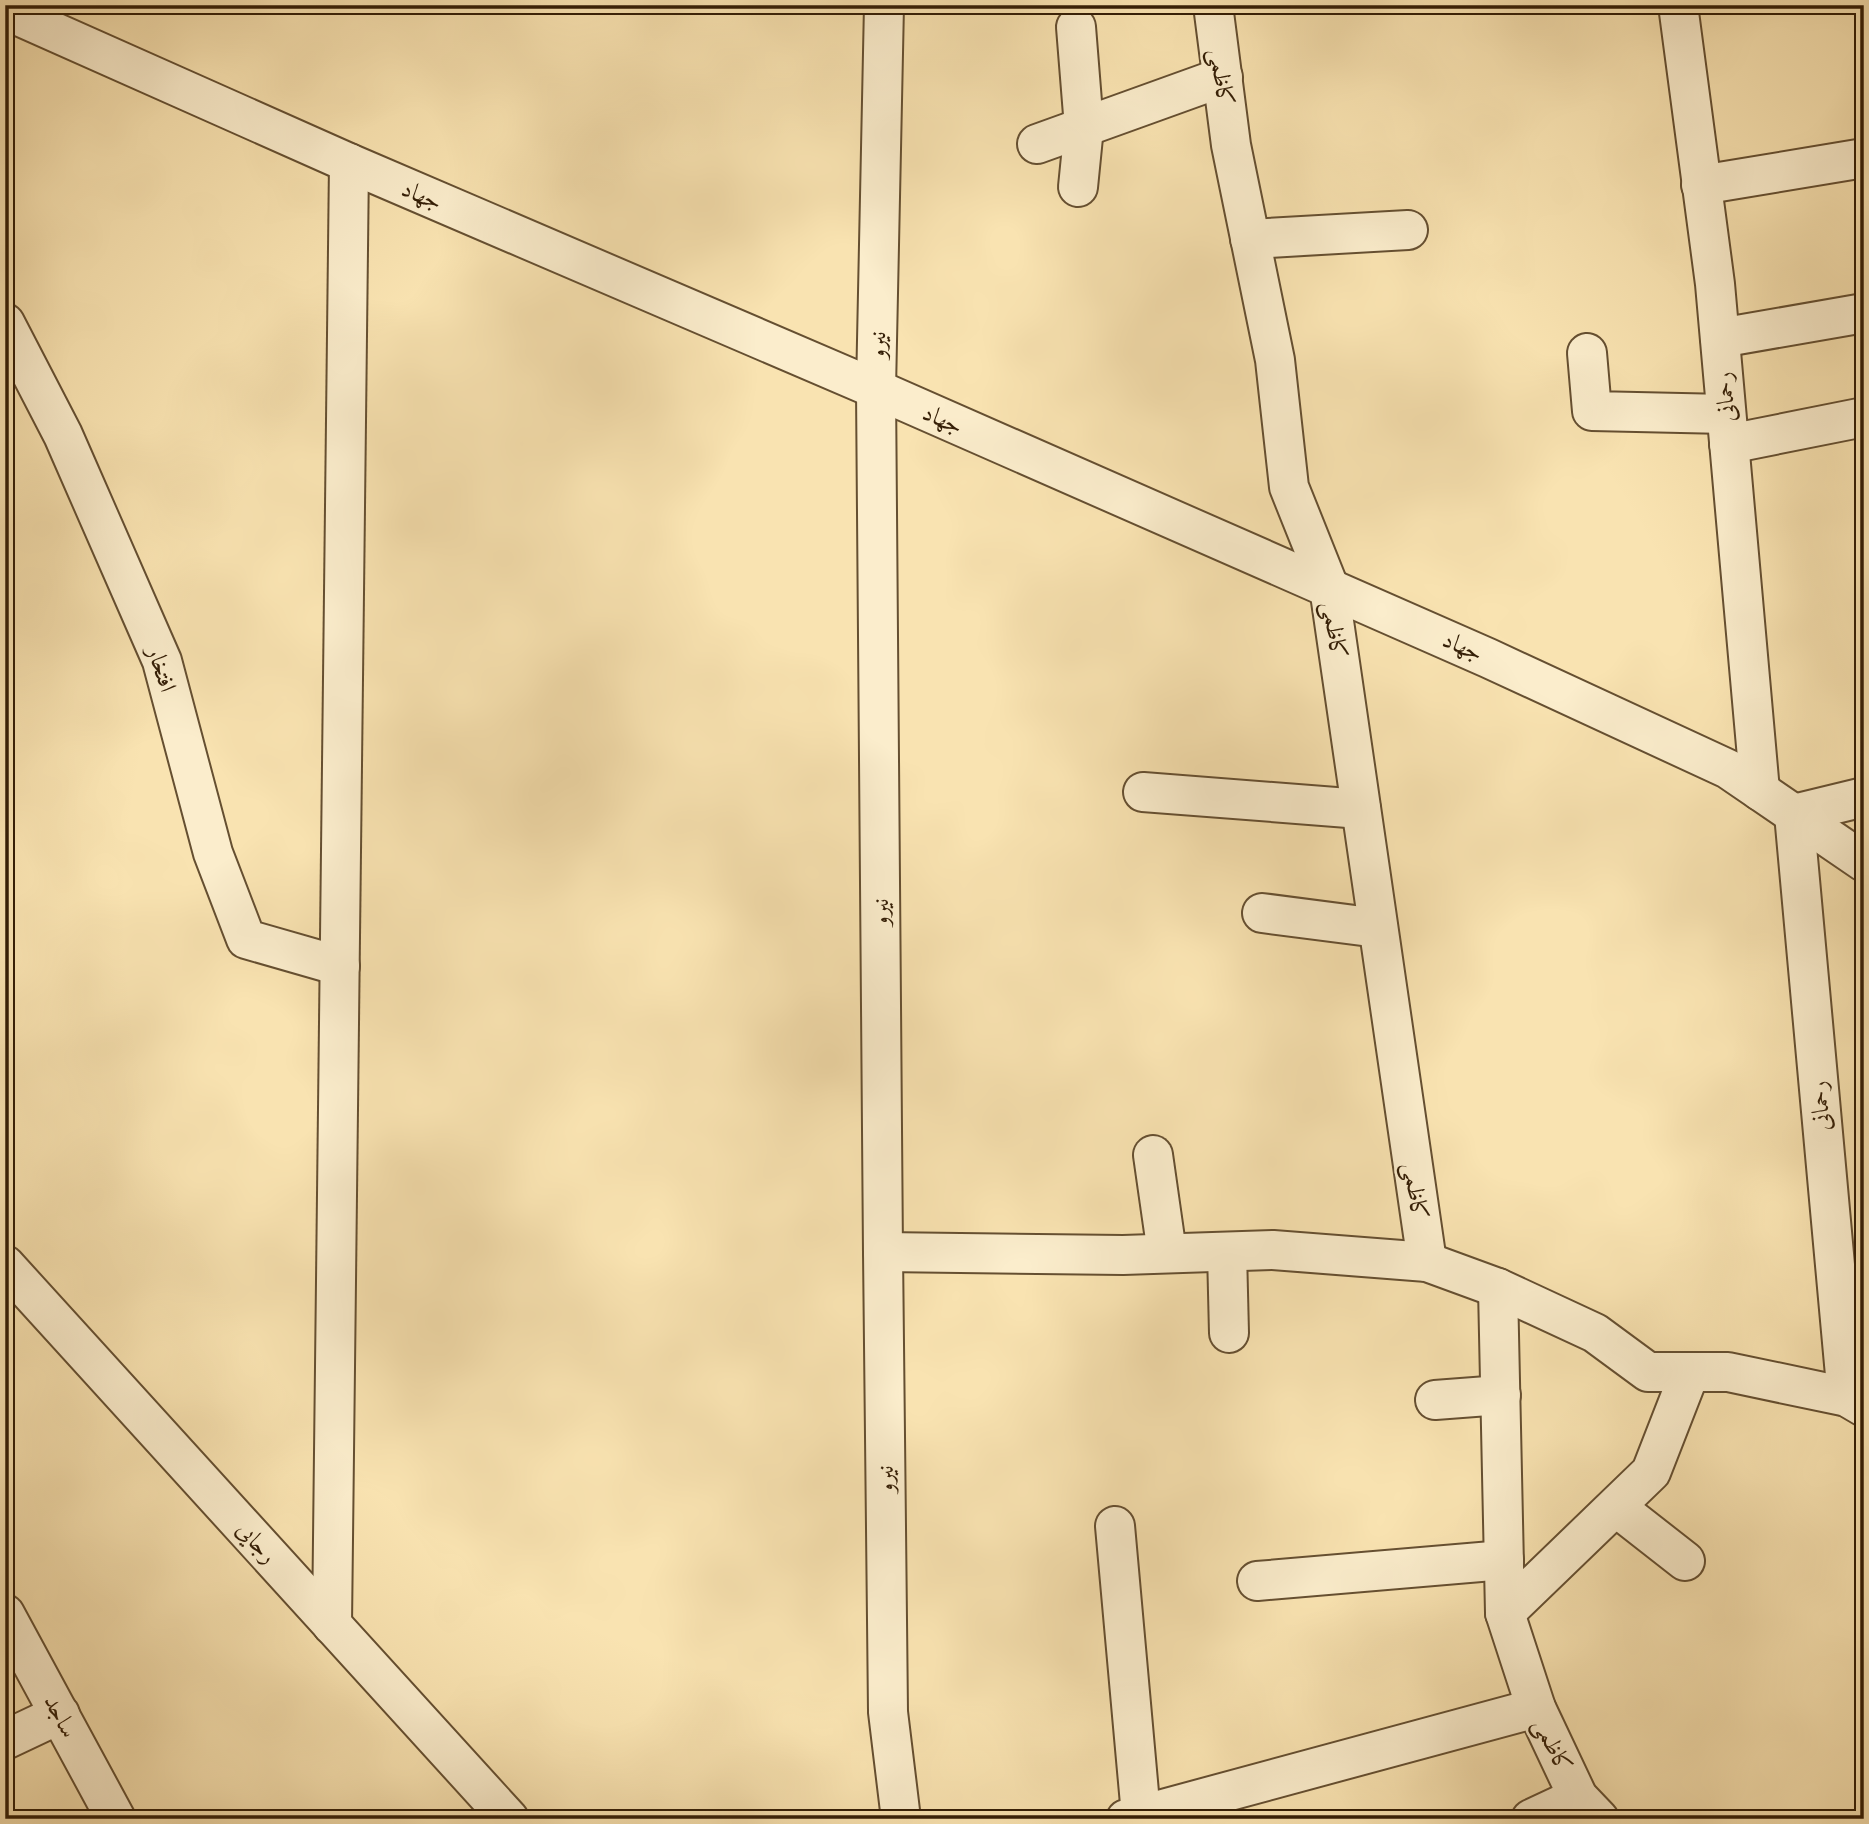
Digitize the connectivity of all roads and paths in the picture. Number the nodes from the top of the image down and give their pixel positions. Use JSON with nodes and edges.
{"nodes":[{"id":1,"x":884,"y":5,"type":"edge"},
{"id":2,"x":1213,"y":5,"type":"edge"},
{"id":3,"x":1678,"y":5,"type":"edge"},
{"id":4,"x":5,"y":10,"type":"edge"},
{"id":5,"x":1076,"y":27,"type":"dead end"},
{"id":6,"x":1223,"y":77,"type":"junction"},
{"id":7,"x":1084,"y":127,"type":"junction"},
{"id":8,"x":1037,"y":144,"type":"dead end"},
{"id":9,"x":1864,"y":158,"type":"edge"},
{"id":10,"x":349,"y":163,"type":"junction"},
{"id":11,"x":1701,"y":185,"type":"junction"},
{"id":12,"x":1078,"y":187,"type":"dead end"},
{"id":13,"x":1408,"y":230,"type":"dead end"},
{"id":14,"x":1250,"y":239,"type":"junction"},
{"id":15,"x":1864,"y":313,"type":"edge"},
{"id":16,"x":5,"y":323,"type":"edge"},
{"id":17,"x":1720,"y":338,"type":"junction"},
{"id":18,"x":1587,"y":354,"type":"dead end"},
{"id":19,"x":876,"y":389,"type":"junction"},
{"id":20,"x":1864,"y":417,"type":"edge"},
{"id":21,"x":1727,"y":429,"type":"junction"},
{"id":22,"x":1329,"y":587,"type":"junction"},
{"id":23,"x":1760,"y":791,"type":"junction"},
{"id":24,"x":1143,"y":792,"type":"dead end"},
{"id":25,"x":1864,"y":797,"type":"edge"},
{"id":26,"x":1361,"y":809,"type":"junction"},
{"id":27,"x":1794,"y":814,"type":"junction"},
{"id":28,"x":1864,"y":862,"type":"edge"},
{"id":29,"x":1262,"y":913,"type":"dead end"},
{"id":30,"x":1378,"y":928,"type":"junction"},
{"id":31,"x":340,"y":966,"type":"junction"},
{"id":32,"x":1153,"y":1156,"type":"dead end"},
{"id":33,"x":883,"y":1252,"type":"junction"},
{"id":34,"x":1227,"y":1252,"type":"junction"},
{"id":35,"x":1167,"y":1253,"type":"junction"},
{"id":36,"x":1426,"y":1262,"type":"junction"},
{"id":37,"x":5,"y":1265,"type":"edge"},
{"id":38,"x":1498,"y":1288,"type":"junction"},
{"id":39,"x":1229,"y":1333,"type":"dead end"},
{"id":40,"x":1690,"y":1372,"type":"junction"},
{"id":41,"x":1501,"y":1395,"type":"junction"},
{"id":42,"x":1435,"y":1400,"type":"dead end"},
{"id":43,"x":1855,"y":1402,"type":"edge"},
{"id":44,"x":1616,"y":1507,"type":"junction"},
{"id":45,"x":1115,"y":1526,"type":"dead end"},
{"id":46,"x":1504,"y":1560,"type":"junction"},
{"id":47,"x":1685,"y":1561,"type":"dead end"},
{"id":48,"x":1257,"y":1581,"type":"dead end"},
{"id":49,"x":1505,"y":1613,"type":"junction"},
{"id":50,"x":5,"y":1614,"type":"edge"},
{"id":51,"x":332,"y":1625,"type":"junction"},
{"id":52,"x":1536,"y":1708,"type":"junction"},
{"id":53,"x":60,"y":1714,"type":"junction"},
{"id":54,"x":5,"y":1740,"type":"edge"},
{"id":55,"x":1589,"y":1808,"type":"edge"},
{"id":56,"x":1134,"y":1817,"type":"edge"},
{"id":57,"x":116,"y":1819,"type":"edge"},
{"id":58,"x":509,"y":1819,"type":"edge"},
{"id":59,"x":901,"y":1819,"type":"edge"},
{"id":60,"x":1531,"y":1819,"type":"edge"}],
"edges":[{"from":1,"to":19,"type":"street","name":"نیرو"},
{"from":2,"to":6,"type":"street","name":"کاظمی"},
{"from":3,"to":11,"type":"street","name":"رحمانی"},
{"from":4,"to":10,"type":"street","name":"جهاد"},
{"from":5,"to":7,"type":"street"},
{"from":6,"to":7,"type":"street"},
{"from":6,"to":14,"type":"street","name":"کاظمی"},
{"from":7,"to":8,"type":"street"},
{"from":7,"to":12,"type":"street"},
{"from":9,"to":11,"type":"street"},
{"from":10,"to":19,"type":"street","name":"جهاد"},
{"from":10,"to":31,"type":"street"},
{"from":11,"to":17,"type":"street","name":"رحمانی"},
{"from":13,"to":14,"type":"street"},
{"from":14,"to":22,"type":"street","name":"کاظمی"},
{"from":15,"to":17,"type":"street"},
{"from":16,"to":31,"type":"street","name":"افتخار"},
{"from":17,"to":21,"type":"street","name":"رحمانی"},
{"from":18,"to":21,"type":"street"},
{"from":19,"to":22,"type":"street","name":"جهاد"},
{"from":19,"to":33,"type":"street","name":"نیرو"},
{"from":20,"to":21,"type":"street"},
{"from":21,"to":23,"type":"street","name":"رحمانی"},
{"from":22,"to":23,"type":"street","name":"جهاد"},
{"from":22,"to":26,"type":"street","name":"کاظمی"},
{"from":23,"to":27,"type":"street","name":"جهاد"},
{"from":24,"to":26,"type":"street"},
{"from":25,"to":27,"type":"street"},
{"from":26,"to":30,"type":"street","name":"کاظمی"},
{"from":27,"to":28,"type":"street","name":"جهاد"},
{"from":27,"to":43,"type":"street","name":"رحمانی"},
{"from":29,"to":30,"type":"street"},
{"from":30,"to":36,"type":"street","name":"کاظمی"},
{"from":31,"to":51,"type":"street"},
{"from":32,"to":35,"type":"street"},
{"from":33,"to":35,"type":"street"},
{"from":33,"to":59,"type":"street","name":"نیرو"},
{"from":34,"to":35,"type":"street"},
{"from":34,"to":36,"type":"street"},
{"from":34,"to":39,"type":"street"},
{"from":36,"to":38,"type":"street"},
{"from":37,"to":51,"type":"street","name":"رجایی"},
{"from":38,"to":40,"type":"street"},
{"from":38,"to":41,"type":"street","name":"کاظمی"},
{"from":40,"to":43,"type":"street"},
{"from":40,"to":44,"type":"street"},
{"from":41,"to":42,"type":"street"},
{"from":41,"to":46,"type":"street","name":"کاظمی"},
{"from":44,"to":47,"type":"street"},
{"from":44,"to":49,"type":"street"},
{"from":45,"to":56,"type":"street"},
{"from":46,"to":48,"type":"street"},
{"from":46,"to":49,"type":"street","name":"کاظمی"},
{"from":49,"to":52,"type":"street","name":"کاظمی"},
{"from":50,"to":53,"type":"street","name":"ساجد"},
{"from":51,"to":58,"type":"street","name":"رجایی"},
{"from":52,"to":55,"type":"street","name":"کاظمی"},
{"from":52,"to":56,"type":"street"},
{"from":53,"to":54,"type":"street"},
{"from":53,"to":57,"type":"street","name":"ساجد"},
{"from":55,"to":60,"type":"street"}]}
